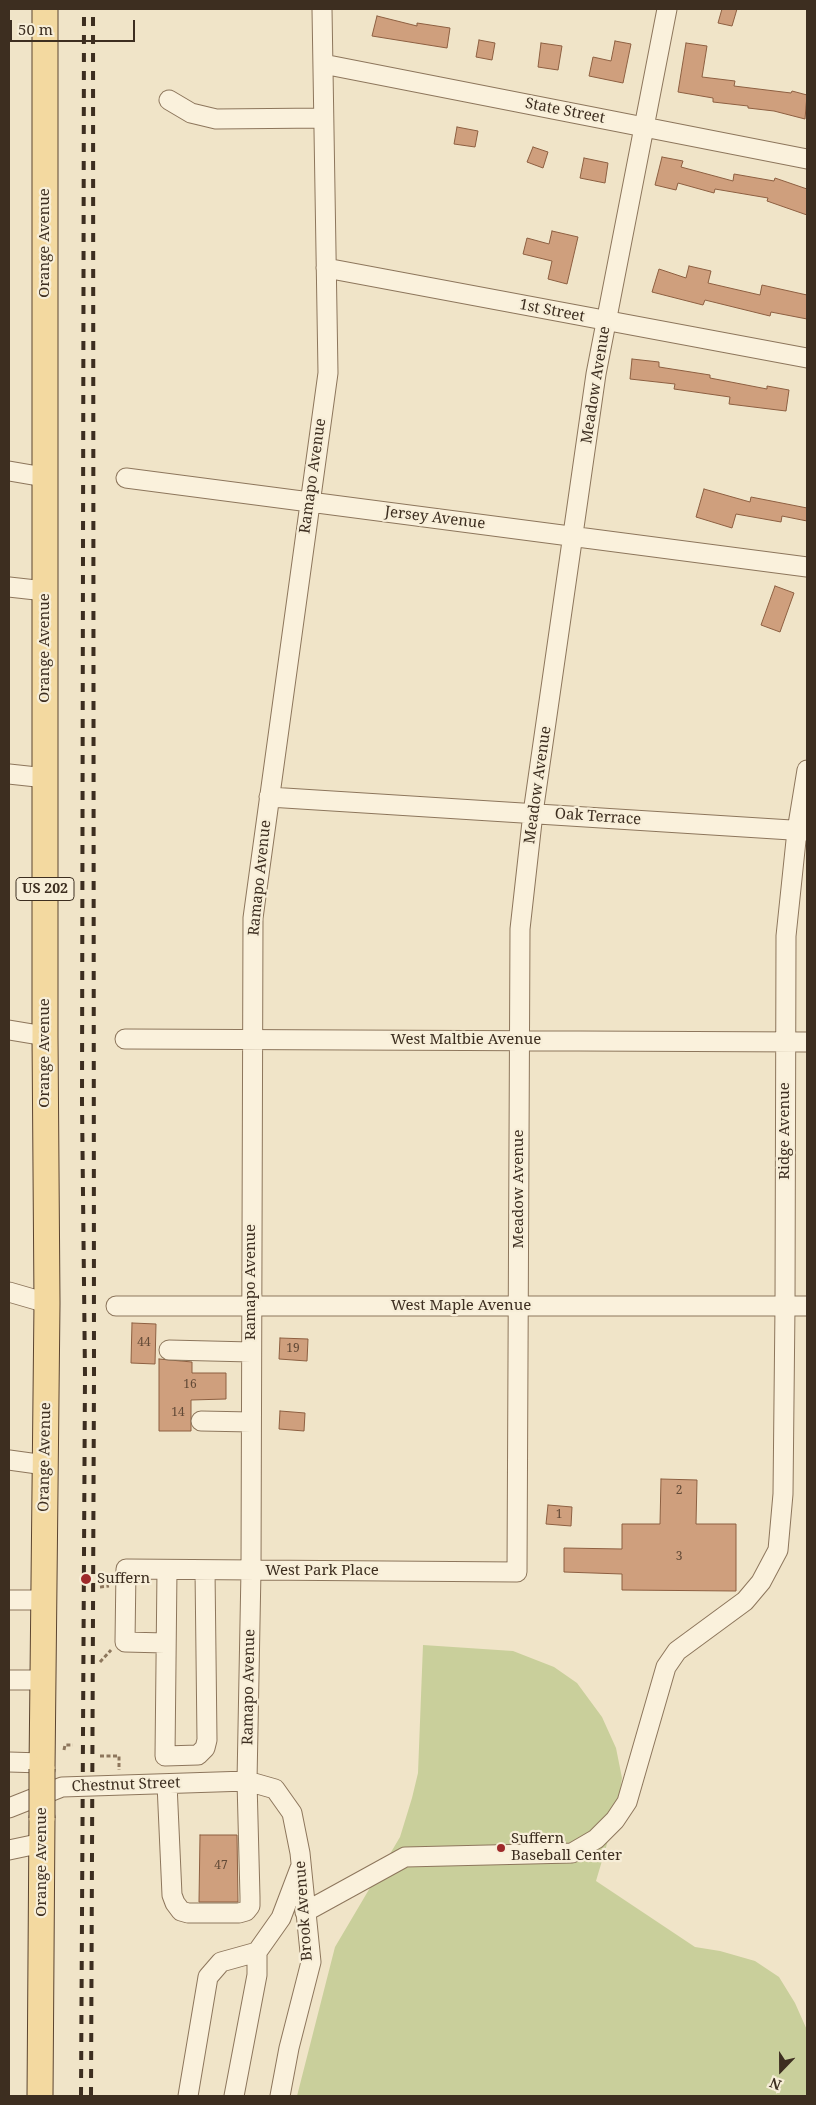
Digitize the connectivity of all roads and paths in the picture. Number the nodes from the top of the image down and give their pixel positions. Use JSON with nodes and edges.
{"nodes":[{"id":1,"x":45,"y":9,"type":"edge"},
{"id":2,"x":322,"y":9,"type":"edge"},
{"id":3,"x":667,"y":9,"type":"edge"},
{"id":4,"x":324,"y":64,"type":"junction"},
{"id":5,"x":170,"y":100,"type":"dead end"},
{"id":6,"x":323,"y":118,"type":"junction"},
{"id":7,"x":645,"y":127,"type":"junction"},
{"id":8,"x":807,"y":159,"type":"edge"},
{"id":9,"x":326,"y":268,"type":"junction"},
{"id":10,"x":606,"y":322,"type":"junction"},
{"id":11,"x":807,"y":358,"type":"edge"},
{"id":12,"x":9,"y":471,"type":"edge"},
{"id":13,"x":44,"y":476,"type":"junction"},
{"id":14,"x":126,"y":478,"type":"dead end"},
{"id":15,"x":309,"y":502,"type":"junction"},
{"id":16,"x":572,"y":535,"type":"junction"},
{"id":17,"x":807,"y":567,"type":"edge"},
{"id":18,"x":9,"y":587,"type":"edge"},
{"id":19,"x":45,"y":590,"type":"junction"},
{"id":20,"x":807,"y":770,"type":"edge"},
{"id":21,"x":9,"y":774,"type":"edge"},
{"id":22,"x":46,"y":778,"type":"junction"},
{"id":23,"x":269,"y":797,"type":"junction"},
{"id":24,"x":533,"y":813,"type":"junction"},
{"id":25,"x":802,"y":831,"type":"edge"},
{"id":26,"x":9,"y":1030,"type":"edge"},
{"id":27,"x":45,"y":1036,"type":"junction"},
{"id":28,"x":125,"y":1039,"type":"dead end"},
{"id":29,"x":252,"y":1039,"type":"junction"},
{"id":30,"x":519,"y":1041,"type":"junction"},
{"id":31,"x":786,"y":1042,"type":"junction"},
{"id":32,"x":807,"y":1042,"type":"edge"},
{"id":33,"x":9,"y":1292,"type":"edge"},
{"id":34,"x":47,"y":1303,"type":"junction"},
{"id":35,"x":116,"y":1306,"type":"dead end"},
{"id":36,"x":251,"y":1306,"type":"junction"},
{"id":37,"x":518,"y":1306,"type":"junction"},
{"id":38,"x":785,"y":1306,"type":"junction"},
{"id":39,"x":807,"y":1306,"type":"edge"},
{"id":40,"x":168,"y":1350,"type":"dead end"},
{"id":41,"x":251,"y":1352,"type":"junction"},
{"id":42,"x":201,"y":1421,"type":"dead end"},
{"id":43,"x":251,"y":1422,"type":"junction"},
{"id":44,"x":9,"y":1460,"type":"edge"},
{"id":45,"x":45,"y":1465,"type":"junction"},
{"id":46,"x":167,"y":1570,"type":"junction"},
{"id":47,"x":206,"y":1570,"type":"junction"},
{"id":48,"x":251,"y":1570,"type":"junction"},
{"id":49,"x":517,"y":1572,"type":"joint"},
{"id":50,"x":110,"y":1586,"type":"dead end"},
{"id":51,"x":100,"y":1587,"type":"dead end"},
{"id":52,"x":9,"y":1600,"type":"edge"},
{"id":53,"x":43,"y":1600,"type":"junction"},
{"id":54,"x":165,"y":1643,"type":"junction"},
{"id":55,"x":111,"y":1649,"type":"dead end"},
{"id":56,"x":100,"y":1662,"type":"dead end"},
{"id":57,"x":9,"y":1680,"type":"edge"},
{"id":58,"x":43,"y":1680,"type":"junction"},
{"id":59,"x":65,"y":1744,"type":"dead end"},
{"id":60,"x":73,"y":1745,"type":"dead end"},
{"id":61,"x":100,"y":1756,"type":"dead end"},
{"id":62,"x":119,"y":1756,"type":"dead end"},
{"id":63,"x":9,"y":1762,"type":"edge"},
{"id":64,"x":42,"y":1766,"type":"junction"},
{"id":65,"x":247,"y":1781,"type":"junction"},
{"id":66,"x":167,"y":1784,"type":"junction"},
{"id":67,"x":9,"y":1808,"type":"edge"},
{"id":68,"x":42,"y":1843,"type":"junction"},
{"id":69,"x":9,"y":1850,"type":"edge"},
{"id":70,"x":301,"y":1864,"type":"junction"},
{"id":71,"x":305,"y":1912,"type":"junction"},
{"id":72,"x":257,"y":1952,"type":"junction"},
{"id":73,"x":40,"y":2096,"type":"edge"},
{"id":74,"x":188,"y":2096,"type":"edge"},
{"id":75,"x":234,"y":2096,"type":"edge"},
{"id":76,"x":280,"y":2096,"type":"edge"}],
"edges":[{"from":1,"to":13,"type":"main road","name":"Orange Avenue","number":"US 202"},
{"from":2,"to":4,"type":"street","name":"Ramapo Avenue"},
{"from":3,"to":7,"type":"street","name":"Meadow Avenue"},
{"from":4,"to":6,"type":"street","name":"Ramapo Avenue"},
{"from":4,"to":7,"type":"street","name":"State Street"},
{"from":5,"to":6,"type":"street"},
{"from":6,"to":9,"type":"street","name":"Ramapo Avenue"},
{"from":7,"to":8,"type":"street","name":"State Street"},
{"from":7,"to":10,"type":"street","name":"Meadow Avenue"},
{"from":9,"to":10,"type":"street","name":"1st Street"},
{"from":9,"to":15,"type":"street","name":"Ramapo Avenue"},
{"from":10,"to":11,"type":"street","name":"1st Street"},
{"from":10,"to":16,"type":"street","name":"Meadow Avenue"},
{"from":12,"to":13,"type":"street"},
{"from":13,"to":19,"type":"main road","name":"Orange Avenue","number":"US 202"},
{"from":14,"to":15,"type":"street","name":"Jersey Avenue"},
{"from":15,"to":16,"type":"street","name":"Jersey Avenue"},
{"from":15,"to":23,"type":"street","name":"Ramapo Avenue"},
{"from":16,"to":17,"type":"street","name":"Jersey Avenue"},
{"from":16,"to":24,"type":"street","name":"Meadow Avenue"},
{"from":18,"to":19,"type":"street"},
{"from":19,"to":22,"type":"main road","name":"Orange Avenue","number":"US 202"},
{"from":20,"to":25,"type":"street","name":"Ridge Avenue"},
{"from":21,"to":22,"type":"street"},
{"from":22,"to":27,"type":"main road","name":"Orange Avenue","number":"US 202"},
{"from":23,"to":24,"type":"street","name":"Oak Terrace"},
{"from":23,"to":29,"type":"street","name":"Ramapo Avenue"},
{"from":24,"to":25,"type":"street","name":"Oak Terrace"},
{"from":24,"to":30,"type":"street","name":"Meadow Avenue"},
{"from":25,"to":31,"type":"street","name":"Ridge Avenue"},
{"from":26,"to":27,"type":"street"},
{"from":27,"to":34,"type":"main road","name":"Orange Avenue","number":"US 202"},
{"from":28,"to":29,"type":"street","name":"West Maltbie Avenue"},
{"from":29,"to":30,"type":"street","name":"West Maltbie Avenue"},
{"from":29,"to":36,"type":"street","name":"Ramapo Avenue"},
{"from":30,"to":31,"type":"street","name":"West Maltbie Avenue"},
{"from":30,"to":37,"type":"street","name":"Meadow Avenue"},
{"from":31,"to":32,"type":"street","name":"West Maltbie Avenue"},
{"from":31,"to":38,"type":"street","name":"Ridge Avenue"},
{"from":33,"to":34,"type":"street"},
{"from":34,"to":45,"type":"main road","name":"Orange Avenue","number":"US 202"},
{"from":35,"to":36,"type":"street","name":"West Maple Avenue"},
{"from":36,"to":37,"type":"street","name":"West Maple Avenue"},
{"from":36,"to":41,"type":"street","name":"Ramapo Avenue"},
{"from":37,"to":38,"type":"street","name":"West Maple Avenue"},
{"from":37,"to":49,"type":"street","name":"Meadow Avenue"},
{"from":38,"to":39,"type":"street","name":"West Maple Avenue"},
{"from":38,"to":71,"type":"street","name":"Ridge Avenue"},
{"from":40,"to":41,"type":"street"},
{"from":41,"to":43,"type":"street","name":"Ramapo Avenue"},
{"from":42,"to":43,"type":"street"},
{"from":43,"to":48,"type":"street","name":"Ramapo Avenue"},
{"from":44,"to":45,"type":"street"},
{"from":45,"to":53,"type":"main road","name":"Orange Avenue","number":"US 202"},
{"from":46,"to":47,"type":"street","name":"West Park Place"},
{"from":46,"to":54,"type":"street"},
{"from":46,"to":54,"type":"street","name":"West Park Place"},
{"from":47,"to":48,"type":"street","name":"West Park Place"},
{"from":47,"to":54,"type":"street"},
{"from":48,"to":49,"type":"street","name":"West Park Place"},
{"from":48,"to":65,"type":"street","name":"Ramapo Avenue"},
{"from":50,"to":51,"type":"path"},
{"from":52,"to":53,"type":"street"},
{"from":53,"to":58,"type":"main road","name":"Orange Avenue","number":"US 202"},
{"from":55,"to":56,"type":"path"},
{"from":57,"to":58,"type":"street"},
{"from":58,"to":64,"type":"main road","name":"Orange Avenue","number":"US 202"},
{"from":59,"to":60,"type":"path"},
{"from":61,"to":62,"type":"path"},
{"from":63,"to":64,"type":"street"},
{"from":64,"to":68,"type":"main road","name":"Orange Avenue","number":"US 202","bridge":true},
{"from":65,"to":66,"type":"street","name":"Chestnut Street"},
{"from":65,"to":66,"type":"street","name":"Ramapo Avenue"},
{"from":65,"to":70,"type":"street","name":"Brook Avenue"},
{"from":66,"to":67,"type":"street","name":"Chestnut Street"},
{"from":68,"to":69,"type":"street"},
{"from":68,"to":73,"type":"main road","name":"Orange Avenue","number":"US 202"},
{"from":70,"to":71,"type":"street","name":"Brook Avenue"},
{"from":70,"to":72,"type":"street"},
{"from":71,"to":76,"type":"street","name":"Brook Avenue"},
{"from":72,"to":74,"type":"street"},
{"from":72,"to":75,"type":"street"}]}
